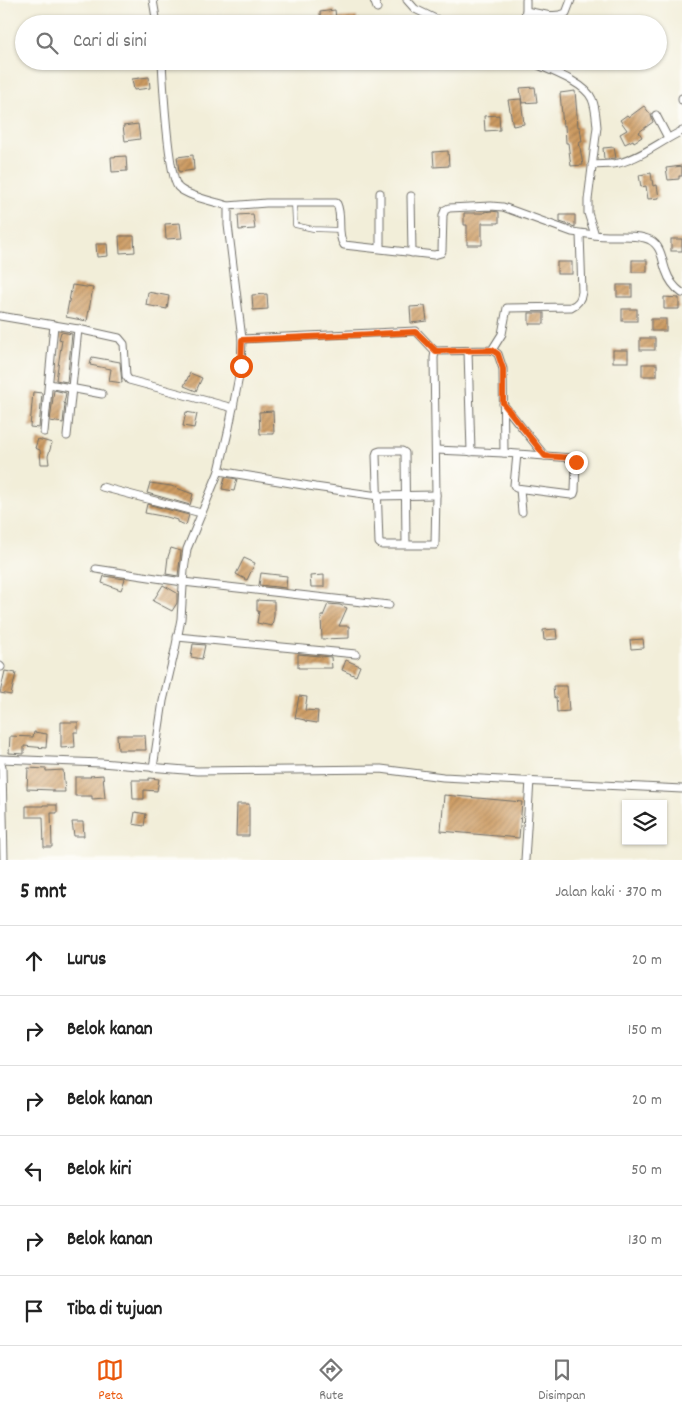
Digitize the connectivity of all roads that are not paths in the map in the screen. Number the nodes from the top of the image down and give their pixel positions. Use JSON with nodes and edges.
{"nodes":[{"id":1,"x":153,"y":0,"type":"edge"},
{"id":2,"x":374,"y":0,"type":"edge"},
{"id":3,"x":406,"y":0,"type":"edge"},
{"id":4,"x":526,"y":0,"type":"edge"},
{"id":5,"x":571,"y":0,"type":"edge"},
{"id":6,"x":377,"y":8,"type":"dead end"},
{"id":7,"x":526,"y":11,"type":"junction"},
{"id":8,"x":156,"y":15,"type":"edge"},
{"id":9,"x":429,"y":15,"type":"edge"},
{"id":10,"x":525,"y":15,"type":"edge"},
{"id":11,"x":550,"y":15,"type":"edge"},
{"id":12,"x":563,"y":15,"type":"edge"},
{"id":13,"x":163,"y":70,"type":"edge"},
{"id":14,"x":549,"y":70,"type":"edge"},
{"id":15,"x":656,"y":115,"type":"dead end"},
{"id":16,"x":682,"y":131,"type":"edge"},
{"id":17,"x":668,"y":138,"type":"junction"},
{"id":18,"x":592,"y":165,"type":"junction"},
{"id":19,"x":380,"y":192,"type":"dead end"},
{"id":20,"x":411,"y":196,"type":"dead end"},
{"id":21,"x":294,"y":203,"type":"junction"},
{"id":22,"x":228,"y":206,"type":"junction"},
{"id":23,"x":340,"y":230,"type":"junction"},
{"id":24,"x":580,"y":234,"type":"junction"},
{"id":25,"x":595,"y":235,"type":"junction"},
{"id":26,"x":380,"y":248,"type":"junction"},
{"id":27,"x":412,"y":253,"type":"junction"},
{"id":28,"x":682,"y":293,"type":"edge"},
{"id":29,"x":0,"y":316,"type":"edge"},
{"id":30,"x":54,"y":325,"type":"junction"},
{"id":31,"x":78,"y":329,"type":"junction"},
{"id":32,"x":242,"y":340,"type":"junction"},
{"id":33,"x":468,"y":350,"type":"junction"},
{"id":34,"x":492,"y":350,"type":"junction"},
{"id":35,"x":436,"y":351,"type":"junction"},
{"id":36,"x":49,"y":384,"type":"junction"},
{"id":37,"x":72,"y":389,"type":"junction"},
{"id":38,"x":102,"y":394,"type":"dead end"},
{"id":39,"x":503,"y":403,"type":"junction"},
{"id":40,"x":233,"y":408,"type":"junction"},
{"id":41,"x":44,"y":432,"type":"dead end"},
{"id":42,"x":67,"y":436,"type":"dead end"},
{"id":43,"x":436,"y":450,"type":"junction"},
{"id":44,"x":471,"y":452,"type":"junction"},
{"id":45,"x":504,"y":453,"type":"junction"},
{"id":46,"x":517,"y":454,"type":"junction"},
{"id":47,"x":545,"y":456,"type":"junction"},
{"id":48,"x":219,"y":471,"type":"junction"},
{"id":49,"x":102,"y":487,"type":"dead end"},
{"id":50,"x":520,"y":490,"type":"junction"},
{"id":51,"x":436,"y":495,"type":"junction"},
{"id":52,"x":378,"y":496,"type":"junction"},
{"id":53,"x":406,"y":496,"type":"junction"},
{"id":54,"x":201,"y":512,"type":"junction"},
{"id":55,"x":522,"y":512,"type":"dead end"},
{"id":56,"x":406,"y":545,"type":"junction"},
{"id":57,"x":96,"y":569,"type":"dead end"},
{"id":58,"x":183,"y":582,"type":"junction"},
{"id":59,"x":390,"y":605,"type":"dead end"},
{"id":60,"x":178,"y":637,"type":"junction"},
{"id":61,"x":356,"y":654,"type":"dead end"},
{"id":62,"x":0,"y":759,"type":"edge"},
{"id":63,"x":152,"y":768,"type":"junction"},
{"id":64,"x":530,"y":780,"type":"junction"},
{"id":65,"x":682,"y":789,"type":"edge"},
{"id":66,"x":4,"y":860,"type":"edge"},
{"id":67,"x":525,"y":860,"type":"edge"}],
"edges":[{"from":1,"to":8,"type":"street"},
{"from":2,"to":6,"type":"street"},
{"from":3,"to":9,"type":"street"},
{"from":4,"to":7,"type":"street"},
{"from":5,"to":12,"type":"street"},
{"from":7,"to":10,"type":"street"},
{"from":7,"to":11,"type":"street"},
{"from":13,"to":22,"type":"street"},
{"from":14,"to":18,"type":"street"},
{"from":15,"to":17,"type":"street"},
{"from":16,"to":17,"type":"street"},
{"from":17,"to":18,"type":"street"},
{"from":18,"to":25,"type":"street"},
{"from":19,"to":26,"type":"street"},
{"from":20,"to":27,"type":"street"},
{"from":21,"to":22,"type":"street"},
{"from":21,"to":23,"type":"lane"},
{"from":21,"to":23,"type":"street"},
{"from":22,"to":32,"type":"street"},
{"from":23,"to":26,"type":"street"},
{"from":24,"to":25,"type":"street"},
{"from":24,"to":27,"type":"street"},
{"from":24,"to":34,"type":"street"},
{"from":25,"to":28,"type":"street"},
{"from":26,"to":27,"type":"street"},
{"from":29,"to":30,"type":"street"},
{"from":30,"to":31,"type":"street"},
{"from":30,"to":36,"type":"street"},
{"from":31,"to":37,"type":"street"},
{"from":31,"to":40,"type":"street"},
{"from":32,"to":35,"type":"street"},
{"from":32,"to":40,"type":"street"},
{"from":33,"to":34,"type":"street"},
{"from":33,"to":35,"type":"street"},
{"from":33,"to":44,"type":"street"},
{"from":34,"to":39,"type":"street"},
{"from":35,"to":43,"type":"street"},
{"from":36,"to":37,"type":"street"},
{"from":36,"to":41,"type":"street"},
{"from":37,"to":38,"type":"street"},
{"from":37,"to":42,"type":"street"},
{"from":39,"to":45,"type":"street"},
{"from":39,"to":47,"type":"street"},
{"from":40,"to":48,"type":"street"},
{"from":43,"to":44,"type":"street"},
{"from":43,"to":51,"type":"street"},
{"from":44,"to":45,"type":"street"},
{"from":45,"to":46,"type":"street"},
{"from":46,"to":47,"type":"street"},
{"from":46,"to":50,"type":"street"},
{"from":47,"to":50,"type":"street"},
{"from":48,"to":52,"type":"street"},
{"from":48,"to":54,"type":"street"},
{"from":49,"to":54,"type":"street"},
{"from":50,"to":55,"type":"street"},
{"from":51,"to":53,"type":"street"},
{"from":51,"to":56,"type":"street"},
{"from":52,"to":53,"type":"street"},
{"from":52,"to":53,"type":"street"},
{"from":52,"to":56,"type":"street"},
{"from":53,"to":56,"type":"street"},
{"from":54,"to":58,"type":"street"},
{"from":57,"to":58,"type":"street"},
{"from":58,"to":59,"type":"street"},
{"from":58,"to":60,"type":"street"},
{"from":60,"to":61,"type":"street"},
{"from":60,"to":63,"type":"street"},
{"from":62,"to":63,"type":"street"},
{"from":62,"to":66,"type":"street"},
{"from":63,"to":64,"type":"street"},
{"from":64,"to":65,"type":"street"},
{"from":64,"to":67,"type":"street"}]}
